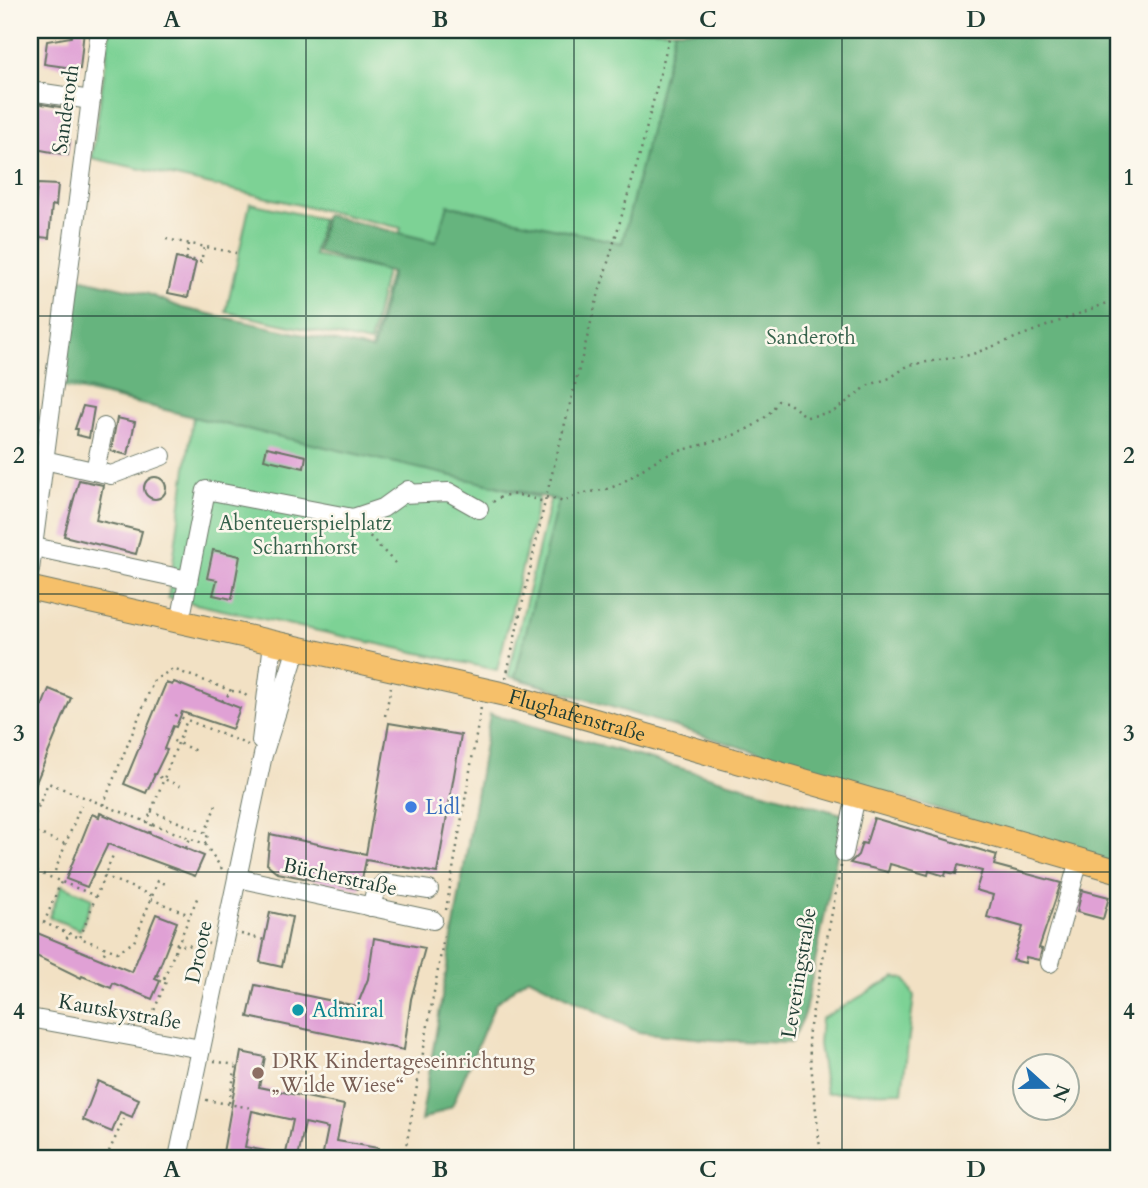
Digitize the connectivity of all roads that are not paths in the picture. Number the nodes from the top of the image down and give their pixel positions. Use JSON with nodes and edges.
{"nodes":[{"id":1,"x":100,"y":30,"type":"edge"},
{"id":2,"x":30,"y":91,"type":"edge"},
{"id":3,"x":91,"y":100,"type":"junction"},
{"id":4,"x":104,"y":427,"type":"dead end"},
{"id":5,"x":162,"y":456,"type":"dead end"},
{"id":6,"x":44,"y":460,"type":"junction"},
{"id":7,"x":95,"y":471,"type":"junction"},
{"id":8,"x":479,"y":509,"type":"dead end"},
{"id":9,"x":34,"y":547,"type":"junction"},
{"id":10,"x":30,"y":570,"type":"edge"},
{"id":11,"x":188,"y":580,"type":"junction"},
{"id":12,"x":30,"y":588,"type":"edge"},
{"id":13,"x":180,"y":622,"type":"junction"},
{"id":14,"x":273,"y":643,"type":"junction"},
{"id":15,"x":298,"y":648,"type":"junction"},
{"id":16,"x":256,"y":750,"type":"junction"},
{"id":17,"x":856,"y":796,"type":"junction"},
{"id":18,"x":844,"y":853,"type":"road end"},
{"id":19,"x":1079,"y":860,"type":"junction"},
{"id":20,"x":1118,"y":871,"type":"edge"},
{"id":21,"x":231,"y":875,"type":"junction"},
{"id":22,"x":429,"y":890,"type":"dead end"},
{"id":23,"x":370,"y":907,"type":"junction"},
{"id":24,"x":433,"y":920,"type":"dead end"},
{"id":25,"x":1050,"y":963,"type":"dead end"},
{"id":26,"x":30,"y":1018,"type":"edge"},
{"id":27,"x":208,"y":1055,"type":"junction"},
{"id":28,"x":178,"y":1158,"type":"edge"}],
"edges":[{"from":1,"to":3,"type":"street","name":"Sanderoth"},
{"from":2,"to":3,"type":"street"},
{"from":3,"to":6,"type":"street","name":"Sanderoth"},
{"from":4,"to":7,"type":"street"},
{"from":5,"to":7,"type":"street"},
{"from":6,"to":7,"type":"street"},
{"from":6,"to":9,"type":"street","name":"Sanderoth"},
{"from":8,"to":11,"type":"street"},
{"from":9,"to":10,"type":"street","name":"Sanderoth"},
{"from":9,"to":11,"type":"street"},
{"from":11,"to":13,"type":"street"},
{"from":12,"to":13,"type":"main road","name":"Flughafenstraße"},
{"from":13,"to":14,"type":"main road","name":"Flughafenstraße"},
{"from":14,"to":15,"type":"main road","name":"Flughafenstraße"},
{"from":14,"to":16,"type":"street","name":"Droote"},
{"from":15,"to":16,"type":"street","name":"Droote"},
{"from":15,"to":17,"type":"main road","name":"Flughafenstraße"},
{"from":16,"to":21,"type":"street","name":"Droote"},
{"from":17,"to":18,"type":"street"},
{"from":17,"to":19,"type":"main road","name":"Flughafenstraße"},
{"from":19,"to":20,"type":"main road","name":"Flughafenstraße"},
{"from":19,"to":25,"type":"street"},
{"from":21,"to":23,"type":"street","name":"Bücherstraße"},
{"from":21,"to":27,"type":"street","name":"Droote"},
{"from":22,"to":23,"type":"street"},
{"from":23,"to":24,"type":"street","name":"Bücherstraße"},
{"from":26,"to":27,"type":"street","name":"Kautskystraße"},
{"from":27,"to":28,"type":"street","name":"Droote"}]}
